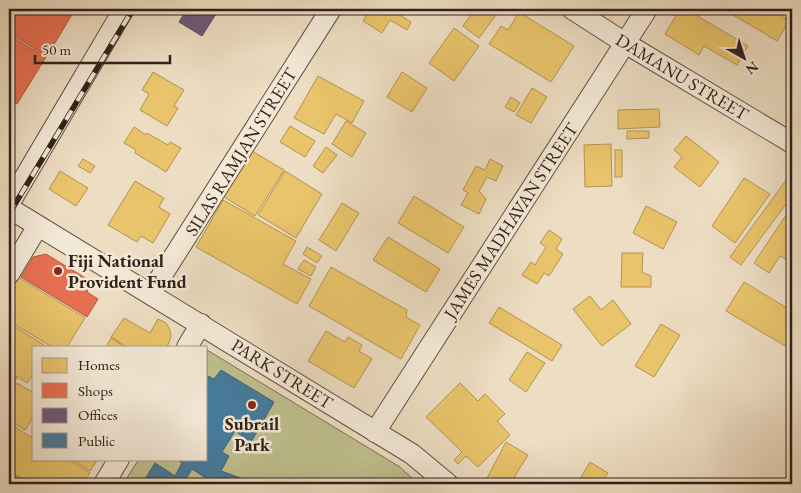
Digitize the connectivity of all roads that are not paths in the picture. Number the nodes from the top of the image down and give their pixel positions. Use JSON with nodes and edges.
{"nodes":[{"id":1,"x":124,"y":9,"type":"edge"},
{"id":2,"x":331,"y":9,"type":"edge"},
{"id":3,"x":572,"y":9,"type":"edge"},
{"id":4,"x":647,"y":9,"type":"edge"},
{"id":5,"x":625,"y":43,"type":"junction"},
{"id":6,"x":792,"y":143,"type":"edge"},
{"id":7,"x":9,"y":204,"type":"edge"},
{"id":8,"x":9,"y":208,"type":"edge"},
{"id":9,"x":38,"y":226,"type":"junction"},
{"id":10,"x":9,"y":274,"type":"edge"},
{"id":11,"x":150,"y":294,"type":"junction"},
{"id":12,"x":201,"y":324,"type":"junction"},
{"id":13,"x":188,"y":346,"type":"edge"},
{"id":14,"x":376,"y":432,"type":"junction"},
{"id":15,"x":118,"y":460,"type":"edge"},
{"id":16,"x":104,"y":484,"type":"edge"},
{"id":17,"x":448,"y":484,"type":"edge"}],
"edges":[{"from":1,"to":7,"type":"street"},
{"from":2,"to":11,"type":"street","name":"SILAS RAMJAN STREET"},
{"from":3,"to":5,"type":"street","name":"DAMANU STREET"},
{"from":4,"to":5,"type":"street","name":"JAMES MADHAVAN STREET"},
{"from":5,"to":6,"type":"street","name":"DAMANU STREET"},
{"from":5,"to":14,"type":"street","name":"JAMES MADHAVAN STREET"},
{"from":8,"to":9,"type":"street","name":"PARK STREET"},
{"from":9,"to":10,"type":"street"},
{"from":9,"to":11,"type":"street","name":"PARK STREET"},
{"from":11,"to":12,"type":"street","name":"PARK STREET"},
{"from":12,"to":13,"type":"street"},
{"from":12,"to":14,"type":"street","name":"PARK STREET"},
{"from":14,"to":17,"type":"street","name":"PARK STREET"},
{"from":15,"to":16,"type":"street"}]}
